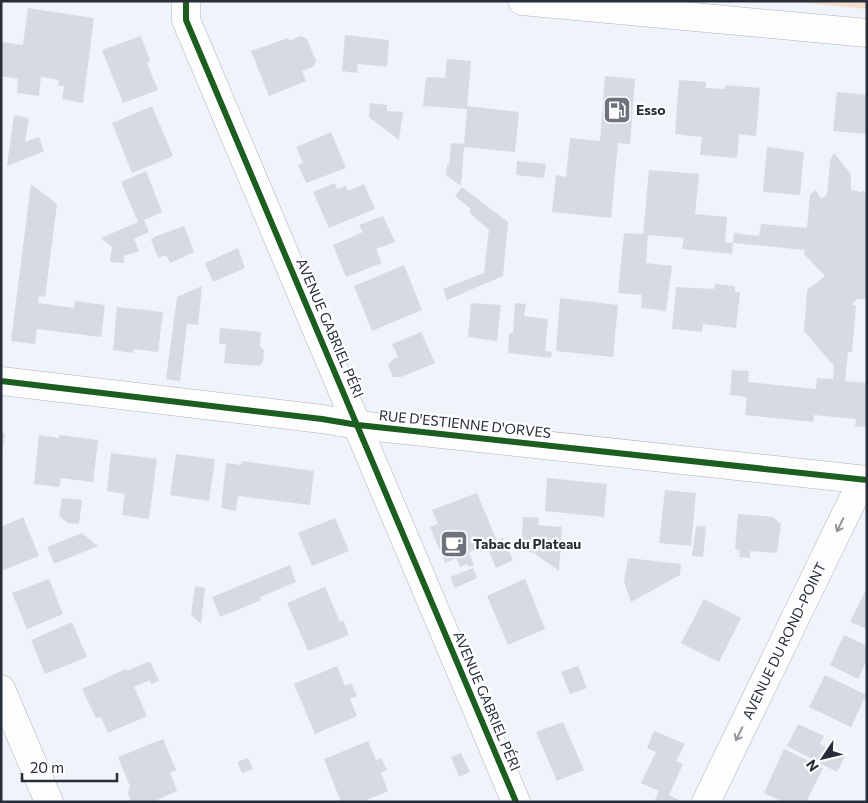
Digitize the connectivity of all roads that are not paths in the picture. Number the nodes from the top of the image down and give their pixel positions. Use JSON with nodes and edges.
{"nodes":[{"id":1,"x":186,"y":1,"type":"edge"},
{"id":2,"x":522,"y":1,"type":"edge"},
{"id":3,"x":867,"y":33,"type":"edge"},
{"id":4,"x":1,"y":381,"type":"edge"},
{"id":5,"x":358,"y":425,"type":"junction"},
{"id":6,"x":863,"y":480,"type":"edge"},
{"id":7,"x":1,"y":689,"type":"edge"},
{"id":8,"x":49,"y":802,"type":"edge"},
{"id":9,"x":516,"y":802,"type":"edge"},
{"id":10,"x":706,"y":802,"type":"edge"}],
"edges":[{"from":1,"to":5,"type":"street","name":"AVENUE GABRIEL PÉRI"},
{"from":2,"to":3,"type":"street"},
{"from":4,"to":5,"type":"street","name":"RUE D'ESTIENNE D'ORVES"},
{"from":5,"to":6,"type":"street","name":"RUE D'ESTIENNE D'ORVES"},
{"from":5,"to":9,"type":"street","name":"AVENUE GABRIEL PÉRI"},
{"from":6,"to":10,"type":"street","name":"AVENUE DU ROND-POINT","one_way":true},
{"from":7,"to":8,"type":"street"}]}
